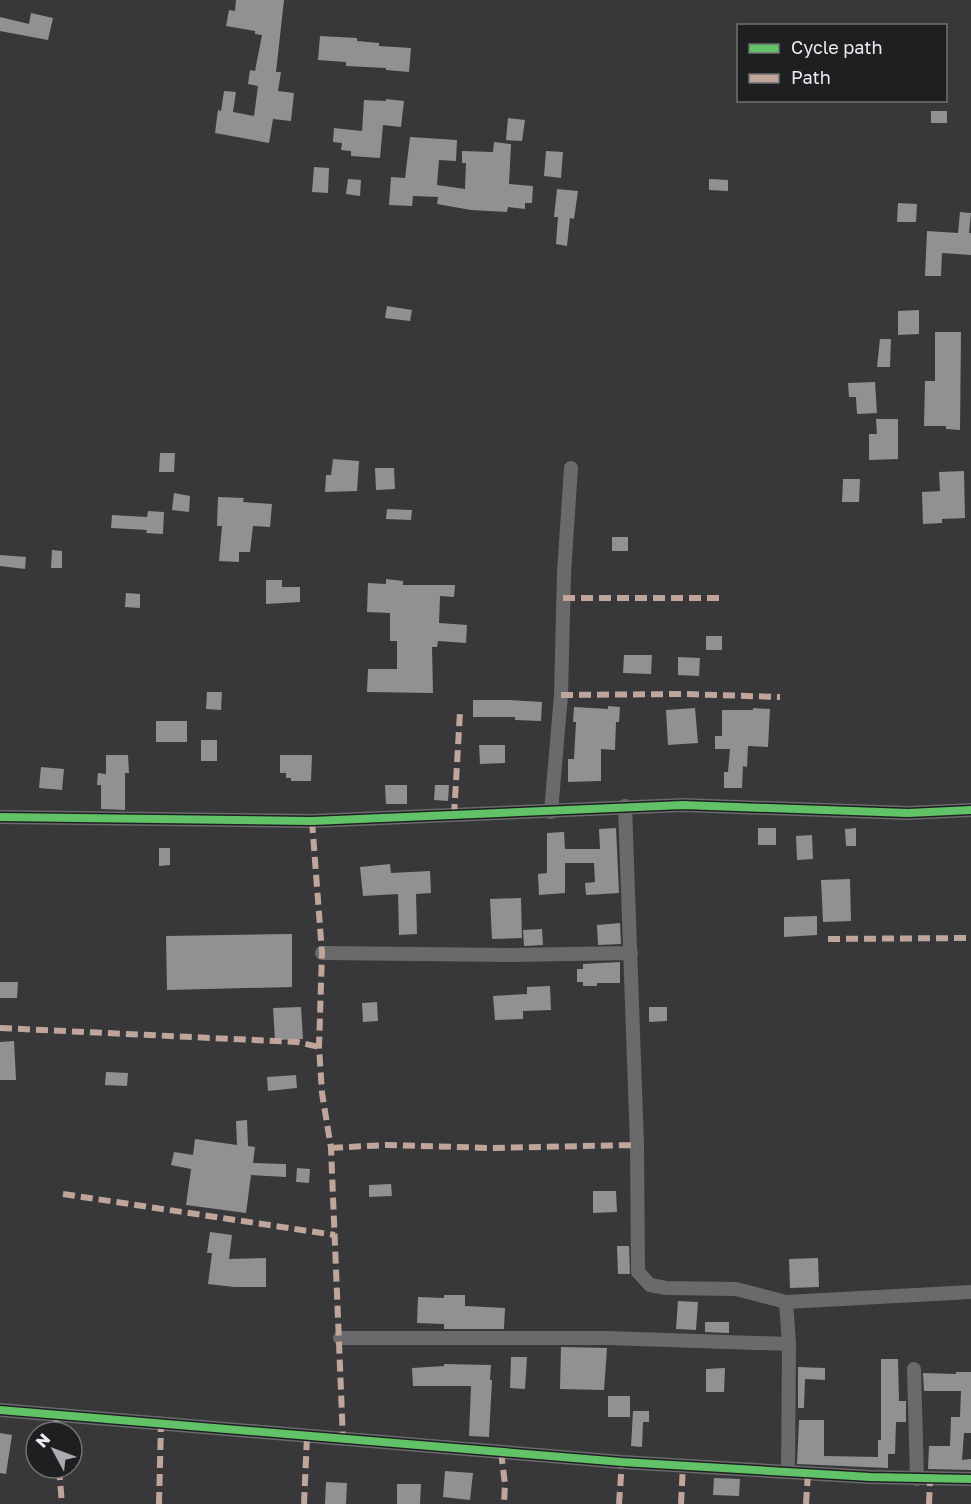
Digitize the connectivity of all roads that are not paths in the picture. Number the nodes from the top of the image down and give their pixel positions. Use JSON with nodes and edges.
{"nodes":[{"id":1,"x":571,"y":468,"type":"dead end"},
{"id":2,"x":625,"y":806,"type":"junction"},
{"id":3,"x":971,"y":810,"type":"edge"},
{"id":4,"x":551,"y":812,"type":"junction"},
{"id":5,"x":0,"y":817,"type":"edge"},
{"id":6,"x":322,"y":953,"type":"dead end"},
{"id":7,"x":631,"y":953,"type":"junction"},
{"id":8,"x":971,"y":1292,"type":"edge"},
{"id":9,"x":786,"y":1302,"type":"junction"},
{"id":10,"x":340,"y":1338,"type":"dead end"},
{"id":11,"x":789,"y":1344,"type":"junction"},
{"id":12,"x":914,"y":1369,"type":"dead end"},
{"id":13,"x":0,"y":1410,"type":"edge"},
{"id":14,"x":788,"y":1472,"type":"junction"},
{"id":15,"x":917,"y":1479,"type":"junction"},
{"id":16,"x":971,"y":1479,"type":"edge"}],
"edges":[{"from":1,"to":4,"type":"street"},
{"from":2,"to":3,"type":"street"},
{"from":2,"to":4,"type":"street"},
{"from":2,"to":7,"type":"street"},
{"from":4,"to":5,"type":"street"},
{"from":6,"to":7,"type":"street"},
{"from":7,"to":9,"type":"street"},
{"from":8,"to":9,"type":"street"},
{"from":9,"to":11,"type":"street"},
{"from":10,"to":11,"type":"street"},
{"from":11,"to":14,"type":"street"},
{"from":12,"to":15,"type":"street"},
{"from":13,"to":14,"type":"street"},
{"from":14,"to":15,"type":"street"},
{"from":15,"to":16,"type":"street"}]}
